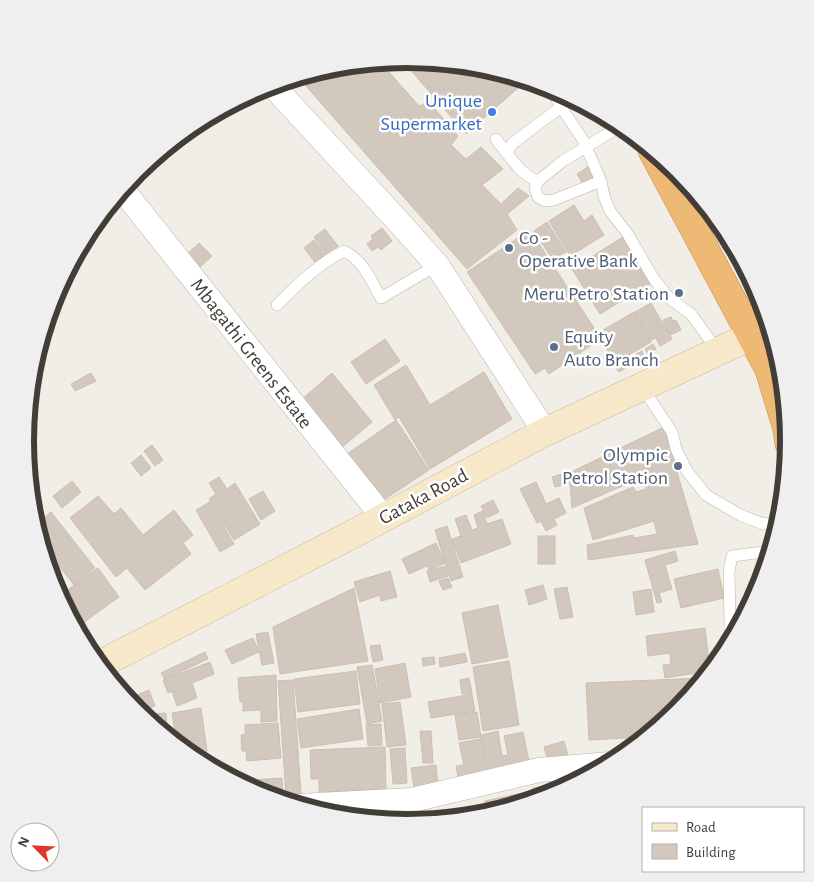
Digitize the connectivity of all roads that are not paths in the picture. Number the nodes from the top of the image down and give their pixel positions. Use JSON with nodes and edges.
{"nodes":[{"id":1,"x":278,"y":91,"type":"edge"},
{"id":2,"x":557,"y":99,"type":"edge"},
{"id":3,"x":561,"y":107,"type":"junction"},
{"id":4,"x":614,"y":131,"type":"edge"},
{"id":5,"x":496,"y":140,"type":"dead end"},
{"id":6,"x":586,"y":147,"type":"junction"},
{"id":7,"x":507,"y":152,"type":"junction"},
{"id":8,"x":673,"y":179,"type":"edge"},
{"id":9,"x":538,"y":181,"type":"junction"},
{"id":10,"x":601,"y":181,"type":"junction"},
{"id":11,"x":126,"y":195,"type":"edge"},
{"id":12,"x":437,"y":265,"type":"junction"},
{"id":13,"x":277,"y":305,"type":"dead end"},
{"id":14,"x":762,"y":337,"type":"edge"},
{"id":15,"x":718,"y":351,"type":"junction"},
{"id":16,"x":775,"y":379,"type":"edge"},
{"id":17,"x":642,"y":387,"type":"junction"},
{"id":18,"x":545,"y":432,"type":"junction"},
{"id":19,"x":383,"y":517,"type":"junction"},
{"id":20,"x":771,"y":523,"type":"edge"},
{"id":21,"x":763,"y":552,"type":"edge"},
{"id":22,"x":730,"y":628,"type":"edge"},
{"id":23,"x":106,"y":661,"type":"edge"},
{"id":24,"x":591,"y":766,"type":"edge"},
{"id":25,"x":323,"y":805,"type":"edge"}],
"edges":[{"from":1,"to":12,"type":"street"},
{"from":2,"to":3,"type":"lane"},
{"from":3,"to":6,"type":"lane"},
{"from":3,"to":7,"type":"lane"},
{"from":4,"to":6,"type":"lane"},
{"from":5,"to":7,"type":"lane"},
{"from":6,"to":9,"type":"lane"},
{"from":6,"to":10,"type":"lane"},
{"from":7,"to":9,"type":"lane"},
{"from":8,"to":14,"type":"highway"},
{"from":9,"to":10,"type":"lane"},
{"from":10,"to":15,"type":"lane"},
{"from":11,"to":19,"type":"street","name":"Mbagathi Greens Estate"},
{"from":12,"to":13,"type":"lane"},
{"from":12,"to":18,"type":"street"},
{"from":14,"to":15,"type":"street","name":"Gataka Road"},
{"from":14,"to":16,"type":"highway"},
{"from":15,"to":17,"type":"street","name":"Gataka Road"},
{"from":17,"to":18,"type":"street","name":"Gataka Road"},
{"from":17,"to":20,"type":"lane"},
{"from":18,"to":19,"type":"street","name":"Gataka Road"},
{"from":19,"to":23,"type":"street","name":"Gataka Road"},
{"from":21,"to":22,"type":"lane"},
{"from":24,"to":25,"type":"street"}]}
